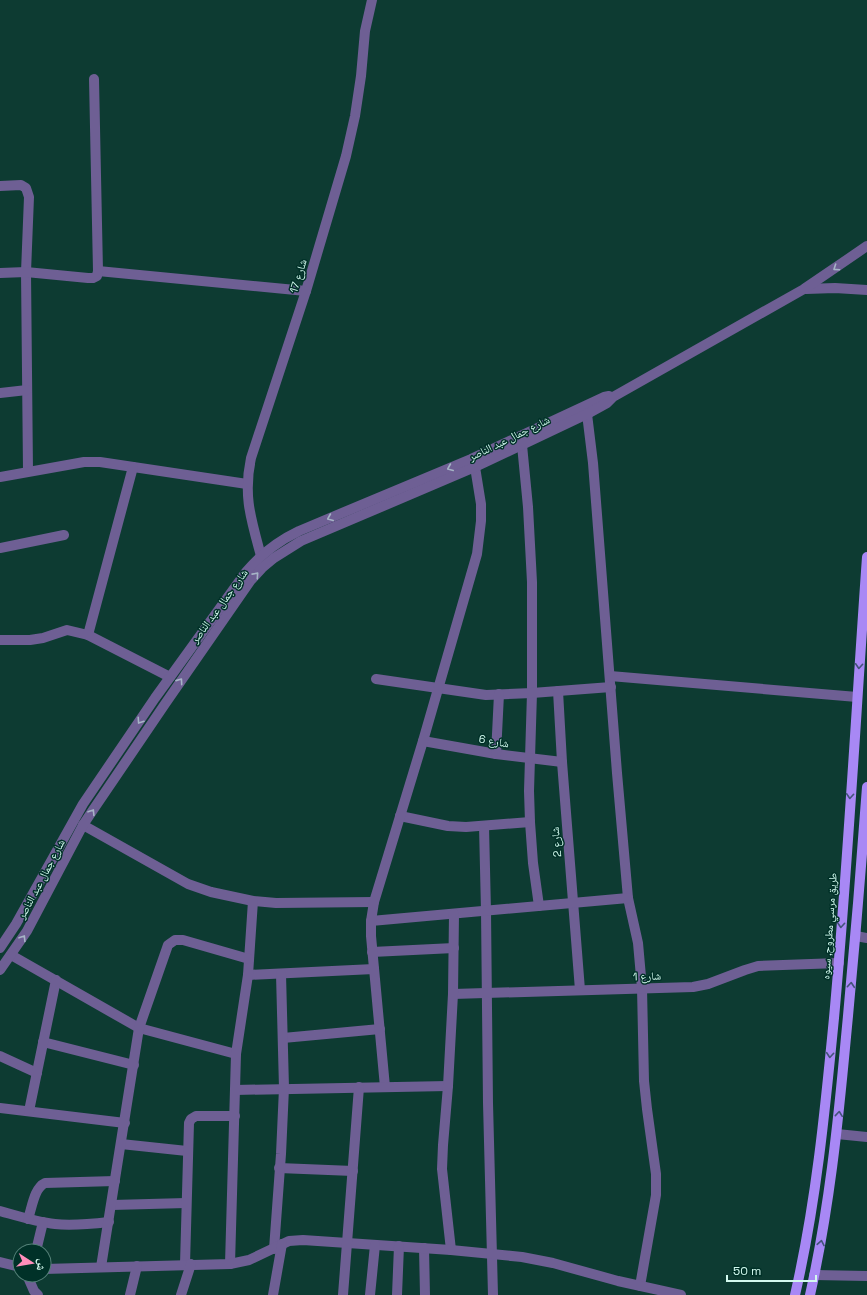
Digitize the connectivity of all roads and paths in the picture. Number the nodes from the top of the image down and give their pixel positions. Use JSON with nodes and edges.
{"nodes":[{"id":1,"x":372,"y":0,"type":"edge"},
{"id":2,"x":94,"y":79,"type":"dead end"},
{"id":3,"x":0,"y":186,"type":"edge"},
{"id":4,"x":867,"y":246,"type":"edge"},
{"id":5,"x":98,"y":271,"type":"junction"},
{"id":6,"x":26,"y":272,"type":"junction"},
{"id":7,"x":0,"y":273,"type":"edge"},
{"id":8,"x":804,"y":289,"type":"junction"},
{"id":9,"x":867,"y":290,"type":"edge"},
{"id":10,"x":306,"y":291,"type":"junction"},
{"id":11,"x":27,"y":390,"type":"junction"},
{"id":12,"x":0,"y":393,"type":"edge"},
{"id":13,"x":613,"y":397,"type":"junction"},
{"id":14,"x":587,"y":414,"type":"junction"},
{"id":15,"x":522,"y":445,"type":"junction"},
{"id":16,"x":133,"y":467,"type":"junction"},
{"id":17,"x":475,"y":467,"type":"junction"},
{"id":18,"x":28,"y":471,"type":"junction"},
{"id":19,"x":0,"y":477,"type":"edge"},
{"id":20,"x":247,"y":484,"type":"junction"},
{"id":21,"x":64,"y":536,"type":"dead end"},
{"id":22,"x":0,"y":548,"type":"edge"},
{"id":23,"x":261,"y":556,"type":"junction"},
{"id":24,"x":867,"y":557,"type":"edge"},
{"id":25,"x":88,"y":635,"type":"junction"},
{"id":26,"x":0,"y":640,"type":"edge"},
{"id":27,"x":610,"y":676,"type":"junction"},
{"id":28,"x":170,"y":678,"type":"junction"},
{"id":29,"x":376,"y":679,"type":"dead end"},
{"id":30,"x":611,"y":687,"type":"junction"},
{"id":31,"x":438,"y":688,"type":"junction"},
{"id":32,"x":558,"y":691,"type":"junction"},
{"id":33,"x":532,"y":693,"type":"junction"},
{"id":34,"x":499,"y":694,"type":"junction"},
{"id":35,"x":857,"y":697,"type":"junction"},
{"id":36,"x":155,"y":698,"type":"junction"},
{"id":37,"x":165,"y":704,"type":"junction"},
{"id":38,"x":423,"y":741,"type":"junction"},
{"id":39,"x":496,"y":754,"type":"junction"},
{"id":40,"x":530,"y":759,"type":"junction"},
{"id":41,"x":562,"y":762,"type":"junction"},
{"id":42,"x":867,"y":787,"type":"edge"},
{"id":43,"x":400,"y":816,"type":"junction"},
{"id":44,"x":530,"y":822,"type":"junction"},
{"id":45,"x":83,"y":826,"type":"junction"},
{"id":46,"x":484,"y":826,"type":"junction"},
{"id":47,"x":628,"y":898,"type":"junction"},
{"id":48,"x":253,"y":902,"type":"junction"},
{"id":49,"x":374,"y":902,"type":"junction"},
{"id":50,"x":574,"y":903,"type":"junction"},
{"id":51,"x":540,"y":906,"type":"junction"},
{"id":52,"x":486,"y":911,"type":"junction"},
{"id":53,"x":454,"y":914,"type":"junction"},
{"id":54,"x":371,"y":921,"type":"junction"},
{"id":55,"x":856,"y":936,"type":"junction"},
{"id":56,"x":867,"y":938,"type":"edge"},
{"id":57,"x":0,"y":948,"type":"edge"},
{"id":58,"x":454,"y":948,"type":"junction"},
{"id":59,"x":372,"y":952,"type":"junction"},
{"id":60,"x":11,"y":956,"type":"junction"},
{"id":61,"x":249,"y":959,"type":"junction"},
{"id":62,"x":839,"y":963,"type":"junction"},
{"id":63,"x":374,"y":969,"type":"junction"},
{"id":64,"x":0,"y":970,"type":"edge"},
{"id":65,"x":281,"y":974,"type":"junction"},
{"id":66,"x":248,"y":975,"type":"junction"},
{"id":67,"x":56,"y":980,"type":"junction"},
{"id":68,"x":642,"y":988,"type":"junction"},
{"id":69,"x":580,"y":990,"type":"junction"},
{"id":70,"x":487,"y":993,"type":"junction"},
{"id":71,"x":453,"y":994,"type":"junction"},
{"id":72,"x":139,"y":1028,"type":"junction"},
{"id":73,"x":380,"y":1029,"type":"junction"},
{"id":74,"x":282,"y":1038,"type":"junction"},
{"id":75,"x":44,"y":1042,"type":"junction"},
{"id":76,"x":236,"y":1054,"type":"junction"},
{"id":77,"x":0,"y":1056,"type":"edge"},
{"id":78,"x":134,"y":1065,"type":"junction"},
{"id":79,"x":37,"y":1073,"type":"junction"},
{"id":80,"x":448,"y":1086,"type":"junction"},
{"id":81,"x":385,"y":1087,"type":"junction"},
{"id":82,"x":284,"y":1088,"type":"junction"},
{"id":83,"x":359,"y":1088,"type":"junction"},
{"id":84,"x":235,"y":1090,"type":"junction"},
{"id":85,"x":0,"y":1108,"type":"edge"},
{"id":86,"x":29,"y":1112,"type":"junction"},
{"id":87,"x":235,"y":1116,"type":"junction"},
{"id":88,"x":125,"y":1122,"type":"junction"},
{"id":89,"x":837,"y":1134,"type":"junction"},
{"id":90,"x":867,"y":1136,"type":"edge"},
{"id":91,"x":121,"y":1144,"type":"junction"},
{"id":92,"x":187,"y":1151,"type":"junction"},
{"id":93,"x":279,"y":1168,"type":"junction"},
{"id":94,"x":353,"y":1170,"type":"junction"},
{"id":95,"x":115,"y":1181,"type":"junction"},
{"id":96,"x":186,"y":1203,"type":"junction"},
{"id":97,"x":112,"y":1205,"type":"junction"},
{"id":98,"x":0,"y":1211,"type":"edge"},
{"id":99,"x":28,"y":1218,"type":"junction"},
{"id":100,"x":43,"y":1222,"type":"junction"},
{"id":101,"x":109,"y":1222,"type":"junction"},
{"id":102,"x":38,"y":1243,"type":"edge"},
{"id":103,"x":348,"y":1243,"type":"junction"},
{"id":104,"x":375,"y":1245,"type":"junction"},
{"id":105,"x":278,"y":1246,"type":"junction"},
{"id":106,"x":398,"y":1246,"type":"junction"},
{"id":107,"x":424,"y":1248,"type":"junction"},
{"id":108,"x":451,"y":1250,"type":"junction"},
{"id":109,"x":492,"y":1253,"type":"junction"},
{"id":110,"x":0,"y":1262,"type":"edge"},
{"id":111,"x":188,"y":1264,"type":"junction"},
{"id":112,"x":230,"y":1264,"type":"junction"},
{"id":113,"x":12,"y":1265,"type":"edge"},
{"id":114,"x":137,"y":1266,"type":"junction"},
{"id":115,"x":101,"y":1267,"type":"junction"},
{"id":116,"x":52,"y":1269,"type":"edge"},
{"id":117,"x":814,"y":1275,"type":"junction"},
{"id":118,"x":867,"y":1276,"type":"edge"},
{"id":119,"x":798,"y":1282,"type":"junction"},
{"id":120,"x":30,"y":1283,"type":"edge"},
{"id":121,"x":640,"y":1286,"type":"junction"},
{"id":122,"x":811,"y":1290,"type":"edge"},
{"id":123,"x":38,"y":1295,"type":"edge"},
{"id":124,"x":130,"y":1295,"type":"edge"},
{"id":125,"x":181,"y":1295,"type":"edge"},
{"id":126,"x":274,"y":1295,"type":"edge"},
{"id":127,"x":343,"y":1295,"type":"edge"},
{"id":128,"x":370,"y":1295,"type":"edge"},
{"id":129,"x":397,"y":1295,"type":"edge"},
{"id":130,"x":425,"y":1295,"type":"edge"},
{"id":131,"x":493,"y":1295,"type":"edge"},
{"id":132,"x":681,"y":1295,"type":"edge"},
{"id":133,"x":795,"y":1295,"type":"edge"}],
"edges":[{"from":1,"to":10,"type":"street","name":"شارع 17"},
{"from":2,"to":5,"type":"street"},
{"from":3,"to":6,"type":"street"},
{"from":4,"to":8,"type":"street","name":"شارع جمال عبد الناصر","one_way":true},
{"from":5,"to":6,"type":"street"},
{"from":5,"to":10,"type":"street"},
{"from":6,"to":7,"type":"street"},
{"from":6,"to":11,"type":"street"},
{"from":8,"to":9,"type":"street","name":"شارع جمال عبد الناصر"},
{"from":8,"to":13,"type":"street","name":"شارع جمال عبد الناصر"},
{"from":10,"to":20,"type":"street","name":"شارع 17"},
{"from":11,"to":12,"type":"street"},
{"from":11,"to":18,"type":"street"},
{"from":13,"to":14,"type":"street","name":"شارع جمال عبد الناصر"},
{"from":13,"to":23,"type":"street","name":"شارع جمال عبد الناصر","one_way":true},
{"from":14,"to":15,"type":"street","name":"شارع جمال عبد الناصر"},
{"from":14,"to":27,"type":"street"},
{"from":15,"to":17,"type":"street","name":"شارع جمال عبد الناصر"},
{"from":15,"to":33,"type":"street"},
{"from":16,"to":18,"type":"street"},
{"from":16,"to":20,"type":"street"},
{"from":16,"to":25,"type":"street"},
{"from":17,"to":31,"type":"street"},
{"from":37,"to":17,"type":"street","name":"شارع جمال عبد الناصر","one_way":true},
{"from":18,"to":19,"type":"street"},
{"from":20,"to":23,"type":"street","name":"شارع 17"},
{"from":21,"to":22,"type":"street"},
{"from":23,"to":28,"type":"street","name":"شارع جمال عبد الناصر"},
{"from":24,"to":35,"type":"main road","name":"طريق مرسي مطروح, سيوه","one_way":true},
{"from":25,"to":26,"type":"street"},
{"from":25,"to":28,"type":"street"},
{"from":27,"to":30,"type":"street"},
{"from":27,"to":35,"type":"street"},
{"from":28,"to":36,"type":"street","name":"شارع جمال عبد الناصر"},
{"from":29,"to":31,"type":"street"},
{"from":30,"to":32,"type":"street"},
{"from":30,"to":47,"type":"street"},
{"from":31,"to":34,"type":"street"},
{"from":31,"to":38,"type":"street"},
{"from":32,"to":33,"type":"street"},
{"from":32,"to":41,"type":"street","name":"شارع 2"},
{"from":33,"to":34,"type":"street"},
{"from":33,"to":40,"type":"street"},
{"from":34,"to":39,"type":"street"},
{"from":35,"to":62,"type":"main road","name":"طريق مرسي مطروح, سيوه","one_way":true},
{"from":36,"to":37,"type":"street"},
{"from":36,"to":57,"type":"street","name":"شارع جمال عبد الناصر","one_way":true},
{"from":45,"to":37,"type":"street","name":"شارع جمال عبد الناصر","one_way":true},
{"from":38,"to":39,"type":"street","name":"شارع 6"},
{"from":38,"to":43,"type":"street"},
{"from":39,"to":40,"type":"street","name":"شارع 6"},
{"from":40,"to":41,"type":"street","name":"شارع 6"},
{"from":40,"to":44,"type":"street"},
{"from":41,"to":50,"type":"street","name":"شارع 2"},
{"from":42,"to":55,"type":"main road"},
{"from":43,"to":46,"type":"street"},
{"from":43,"to":49,"type":"street"},
{"from":44,"to":46,"type":"street"},
{"from":44,"to":51,"type":"street"},
{"from":45,"to":48,"type":"street"},
{"from":60,"to":45,"type":"street","name":"شارع جمال عبد الناصر","one_way":true},
{"from":46,"to":52,"type":"street"},
{"from":47,"to":50,"type":"street"},
{"from":47,"to":68,"type":"street"},
{"from":48,"to":49,"type":"street"},
{"from":48,"to":61,"type":"street"},
{"from":49,"to":54,"type":"street"},
{"from":50,"to":51,"type":"street"},
{"from":50,"to":69,"type":"street","name":"شارع 2"},
{"from":51,"to":52,"type":"street"},
{"from":52,"to":53,"type":"street"},
{"from":52,"to":70,"type":"street"},
{"from":53,"to":54,"type":"street"},
{"from":53,"to":58,"type":"street"},
{"from":54,"to":59,"type":"street"},
{"from":55,"to":56,"type":"street"},
{"from":89,"to":55,"type":"main road","one_way":true},
{"from":58,"to":59,"type":"street"},
{"from":58,"to":71,"type":"street"},
{"from":59,"to":63,"type":"street"},
{"from":60,"to":64,"type":"street","name":"شارع جمال عبد الناصر"},
{"from":60,"to":67,"type":"street"},
{"from":61,"to":66,"type":"street"},
{"from":61,"to":72,"type":"street"},
{"from":62,"to":68,"type":"street","name":"شارع 1"},
{"from":62,"to":119,"type":"main road","name":"طريق مرسي مطروح, سيوه","one_way":true},
{"from":63,"to":65,"type":"street"},
{"from":63,"to":73,"type":"street"},
{"from":65,"to":66,"type":"street"},
{"from":65,"to":74,"type":"street"},
{"from":66,"to":76,"type":"street"},
{"from":67,"to":72,"type":"street"},
{"from":67,"to":75,"type":"street"},
{"from":68,"to":69,"type":"street","name":"شارع 1"},
{"from":68,"to":121,"type":"street"},
{"from":69,"to":70,"type":"street","name":"شارع 1"},
{"from":70,"to":71,"type":"street","name":"شارع 1"},
{"from":70,"to":109,"type":"street"},
{"from":71,"to":80,"type":"street"},
{"from":72,"to":76,"type":"street"},
{"from":72,"to":78,"type":"street"},
{"from":73,"to":74,"type":"street"},
{"from":73,"to":81,"type":"street"},
{"from":74,"to":82,"type":"street"},
{"from":75,"to":78,"type":"street"},
{"from":75,"to":79,"type":"street"},
{"from":76,"to":84,"type":"street"},
{"from":77,"to":79,"type":"street"},
{"from":78,"to":88,"type":"street"},
{"from":79,"to":86,"type":"street"},
{"from":80,"to":81,"type":"street"},
{"from":80,"to":108,"type":"street"},
{"from":81,"to":83,"type":"street"},
{"from":82,"to":83,"type":"street"},
{"from":82,"to":84,"type":"street"},
{"from":82,"to":93,"type":"street"},
{"from":83,"to":94,"type":"street"},
{"from":84,"to":87,"type":"street"},
{"from":85,"to":86,"type":"street"},
{"from":86,"to":88,"type":"street"},
{"from":87,"to":92,"type":"street"},
{"from":87,"to":112,"type":"street"},
{"from":88,"to":91,"type":"street"},
{"from":89,"to":90,"type":"street"},
{"from":117,"to":89,"type":"main road","one_way":true},
{"from":91,"to":92,"type":"street"},
{"from":91,"to":95,"type":"street"},
{"from":92,"to":96,"type":"street"},
{"from":93,"to":94,"type":"street"},
{"from":93,"to":105,"type":"street"},
{"from":94,"to":103,"type":"street"},
{"from":95,"to":97,"type":"street"},
{"from":95,"to":99,"type":"street"},
{"from":96,"to":97,"type":"street"},
{"from":96,"to":111,"type":"street"},
{"from":97,"to":101,"type":"street"},
{"from":98,"to":99,"type":"street"},
{"from":99,"to":100,"type":"street"},
{"from":100,"to":101,"type":"street"},
{"from":100,"to":102,"type":"street"},
{"from":101,"to":115,"type":"street"},
{"from":103,"to":104,"type":"street"},
{"from":103,"to":105,"type":"street"},
{"from":103,"to":127,"type":"street"},
{"from":104,"to":106,"type":"street"},
{"from":104,"to":128,"type":"street"},
{"from":105,"to":112,"type":"street"},
{"from":105,"to":126,"type":"street"},
{"from":106,"to":107,"type":"street"},
{"from":106,"to":129,"type":"street"},
{"from":107,"to":108,"type":"street"},
{"from":107,"to":130,"type":"street"},
{"from":108,"to":109,"type":"street"},
{"from":109,"to":121,"type":"street"},
{"from":109,"to":131,"type":"street"},
{"from":110,"to":113,"type":"street"},
{"from":111,"to":112,"type":"street"},
{"from":111,"to":114,"type":"street"},
{"from":111,"to":125,"type":"street"},
{"from":114,"to":115,"type":"street"},
{"from":114,"to":124,"type":"street"},
{"from":115,"to":116,"type":"street"},
{"from":117,"to":118,"type":"street"},
{"from":117,"to":122,"type":"main road"},
{"from":119,"to":122,"type":"main road"},
{"from":119,"to":133,"type":"main road","name":"طريق مرسي مطروح, سيوه"},
{"from":120,"to":123,"type":"street"},
{"from":121,"to":132,"type":"street"}]}
